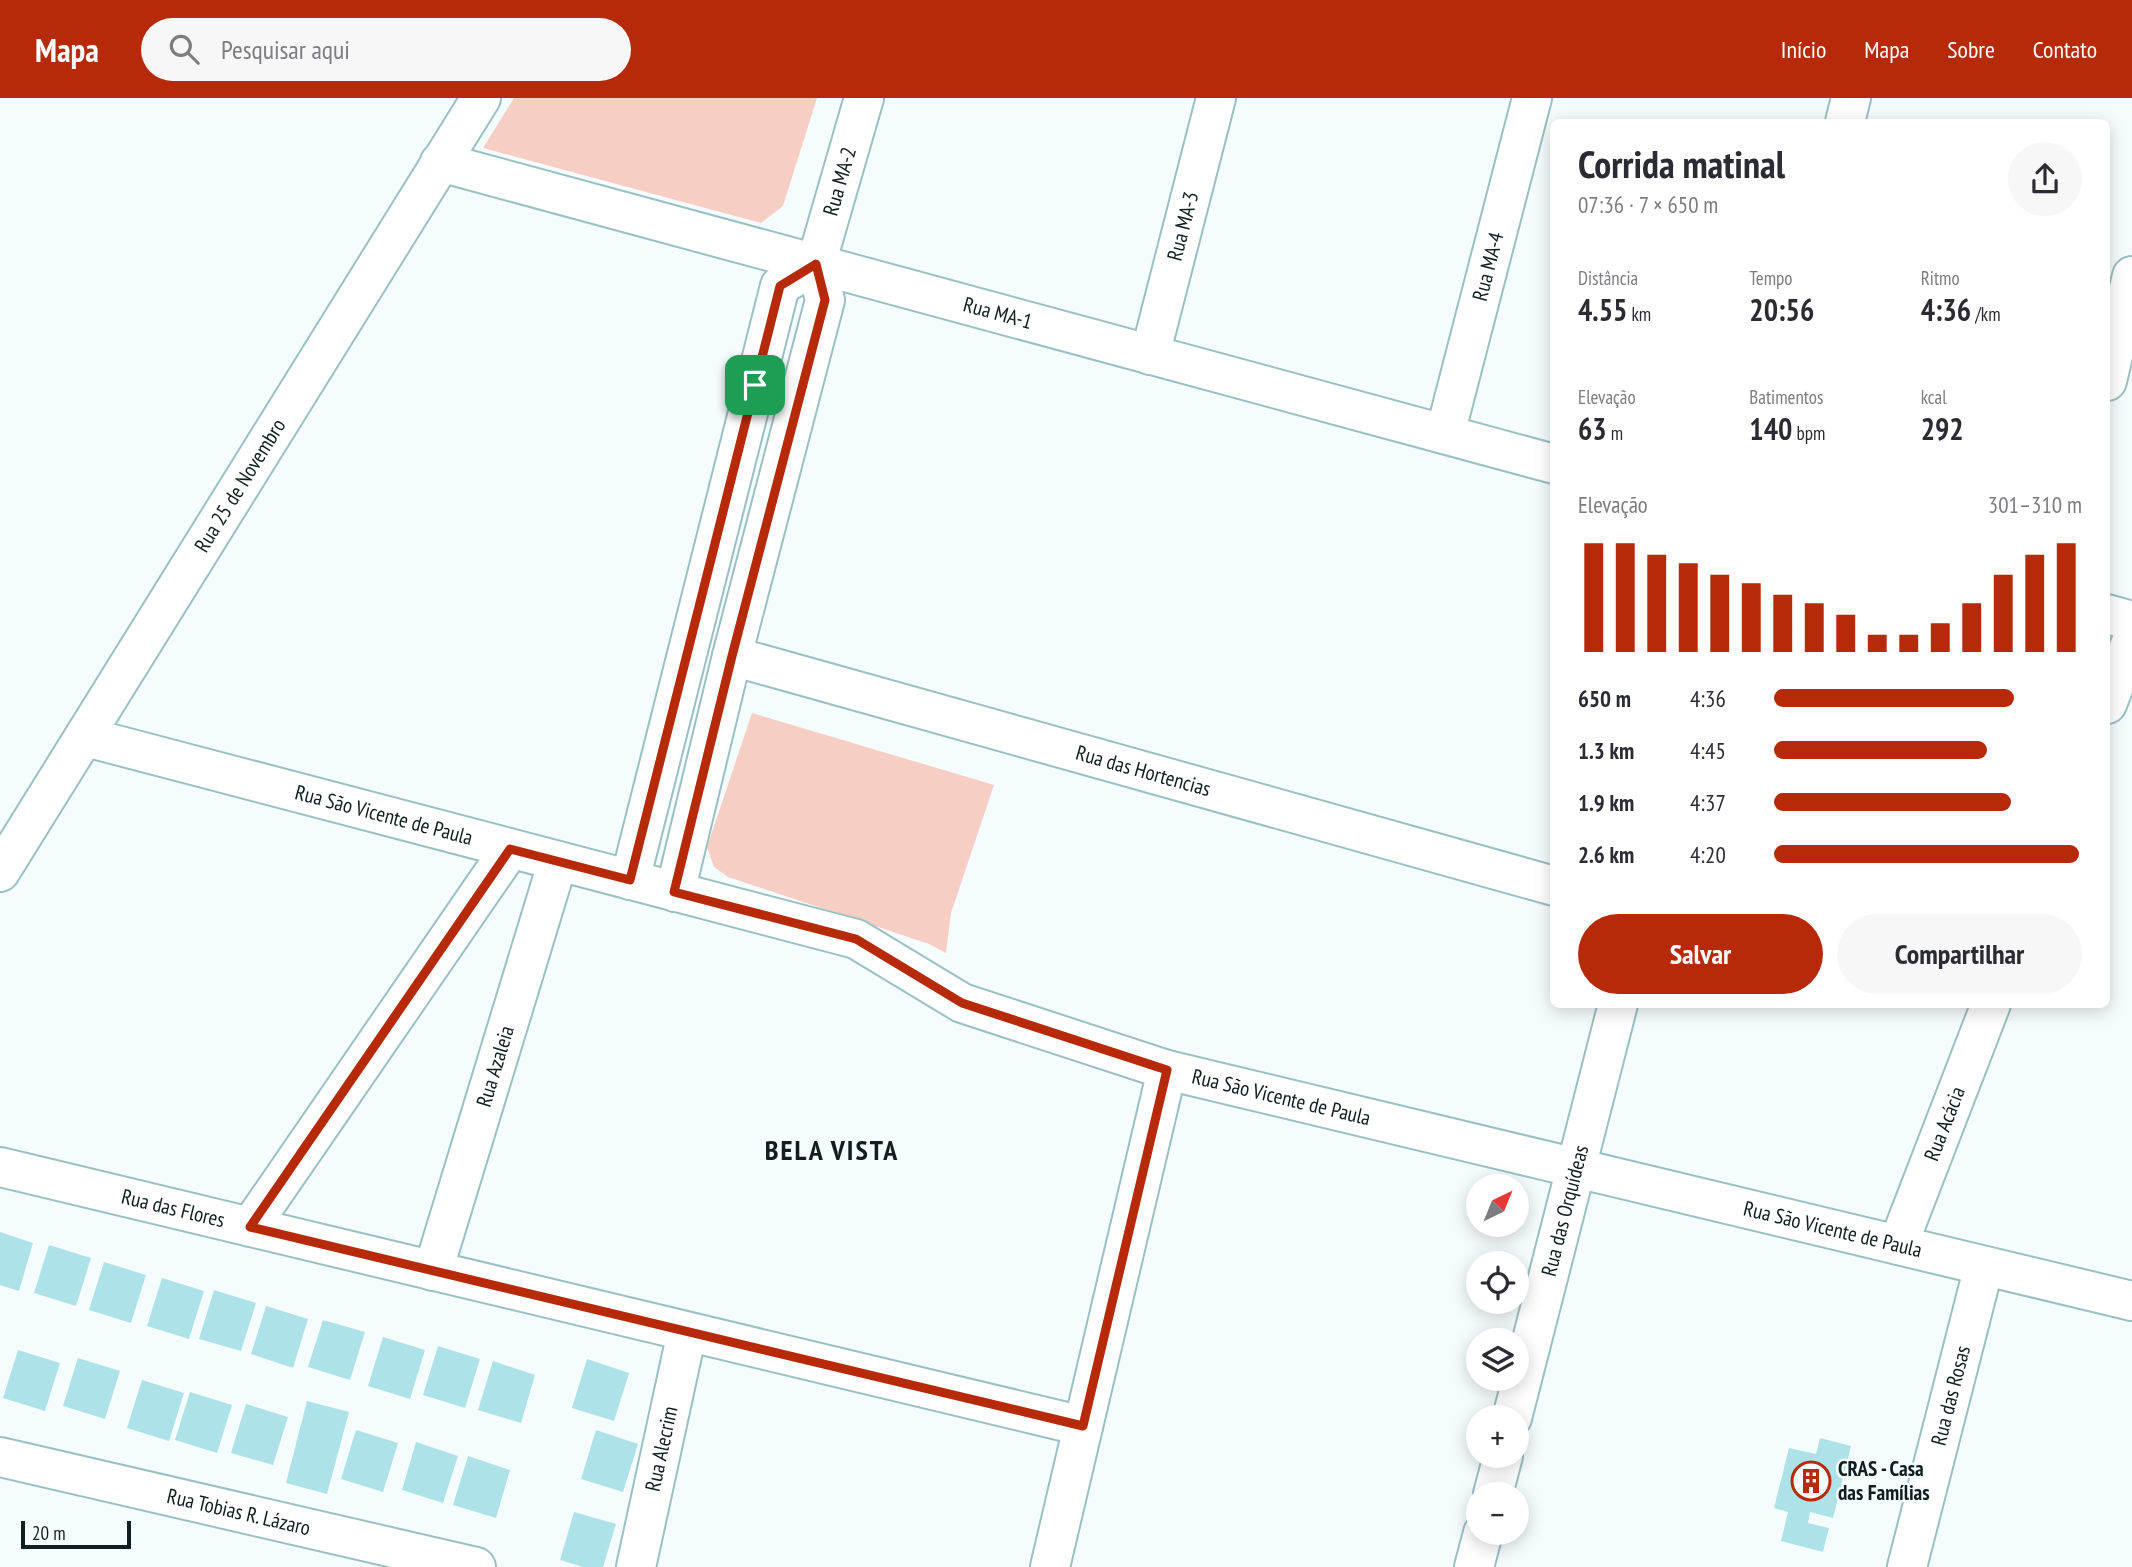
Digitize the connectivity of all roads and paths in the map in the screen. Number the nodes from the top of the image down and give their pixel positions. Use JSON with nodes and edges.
{"nodes":[{"id":1,"x":481,"y":98,"type":"edge"},
{"id":2,"x":864,"y":98,"type":"edge"},
{"id":3,"x":1216,"y":98,"type":"edge"},
{"id":4,"x":1532,"y":98,"type":"edge"},
{"id":5,"x":1851,"y":98,"type":"edge"},
{"id":6,"x":1846,"y":119,"type":"edge"},
{"id":7,"x":440,"y":162,"type":"junction"},
{"id":8,"x":816,"y":264,"type":"junction"},
{"id":9,"x":2132,"y":276,"type":"edge"},
{"id":10,"x":1150,"y":355,"type":"junction"},
{"id":11,"x":2110,"y":368,"type":"edge"},
{"id":12,"x":1446,"y":435,"type":"junction"},
{"id":13,"x":1550,"y":463,"type":"edge"},
{"id":14,"x":2110,"y":615,"type":"edge"},
{"id":15,"x":2132,"y":621,"type":"edge"},
{"id":16,"x":2132,"y":640,"type":"edge"},
{"id":17,"x":732,"y":656,"type":"junction"},
{"id":18,"x":2110,"y":696,"type":"edge"},
{"id":19,"x":86,"y":737,"type":"junction"},
{"id":20,"x":510,"y":849,"type":"junction"},
{"id":21,"x":558,"y":861,"type":"junction"},
{"id":22,"x":0,"y":872,"type":"edge"},
{"id":23,"x":630,"y":880,"type":"junction"},
{"id":24,"x":1550,"y":885,"type":"edge"},
{"id":25,"x":674,"y":892,"type":"junction"},
{"id":26,"x":1617,"y":1008,"type":"edge"},
{"id":27,"x":1989,"y":1008,"type":"edge"},
{"id":28,"x":1167,"y":1070,"type":"junction"},
{"id":29,"x":0,"y":1167,"type":"edge"},
{"id":30,"x":1576,"y":1169,"type":"junction"},
{"id":31,"x":250,"y":1227,"type":"junction"},
{"id":32,"x":1898,"y":1245,"type":"junction"},
{"id":33,"x":1984,"y":1266,"type":"junction"},
{"id":34,"x":433,"y":1271,"type":"junction"},
{"id":35,"x":2132,"y":1301,"type":"edge"},
{"id":36,"x":687,"y":1332,"type":"junction"},
{"id":37,"x":1516,"y":1405,"type":"edge"},
{"id":38,"x":1083,"y":1426,"type":"junction"},
{"id":39,"x":0,"y":1457,"type":"edge"},
{"id":40,"x":1480,"y":1545,"type":"edge"},
{"id":41,"x":476,"y":1567,"type":"edge"},
{"id":42,"x":636,"y":1567,"type":"edge"},
{"id":43,"x":1050,"y":1567,"type":"edge"},
{"id":44,"x":1474,"y":1567,"type":"edge"},
{"id":45,"x":1907,"y":1567,"type":"edge"}],
"edges":[{"from":1,"to":7,"type":"street","name":"Rua 25 de Novembro"},
{"from":2,"to":8,"type":"street","name":"Rua MA-2"},
{"from":3,"to":10,"type":"street","name":"Rua MA-3"},
{"from":4,"to":12,"type":"street","name":"Rua MA-4"},
{"from":5,"to":6,"type":"street"},
{"from":7,"to":8,"type":"street","name":"Rua MA-1"},
{"from":7,"to":19,"type":"street","name":"Rua 25 de Novembro"},
{"from":8,"to":10,"type":"street","name":"Rua MA-1"},
{"from":8,"to":17,"type":"street"},
{"from":8,"to":23,"type":"street"},
{"from":9,"to":11,"type":"street"},
{"from":10,"to":12,"type":"street","name":"Rua MA-1"},
{"from":12,"to":13,"type":"street","name":"Rua MA-1"},
{"from":14,"to":15,"type":"street"},
{"from":16,"to":18,"type":"street"},
{"from":17,"to":24,"type":"street","name":"Rua das Hortencias"},
{"from":17,"to":25,"type":"street"},
{"from":19,"to":20,"type":"street","name":"Rua São Vicente de Paula"},
{"from":19,"to":22,"type":"street","name":"Rua 25 de Novembro"},
{"from":20,"to":21,"type":"street","name":"Rua São Vicente de Paula"},
{"from":20,"to":31,"type":"street"},
{"from":21,"to":23,"type":"street","name":"Rua São Vicente de Paula"},
{"from":21,"to":34,"type":"street","name":"Rua Azaleia"},
{"from":23,"to":25,"type":"street","name":"Rua São Vicente de Paula"},
{"from":25,"to":28,"type":"street","name":"Rua São Vicente de Paula"},
{"from":26,"to":30,"type":"street","name":"Rua das Orquídeas"},
{"from":27,"to":32,"type":"street","name":"Rua Acácia"},
{"from":28,"to":30,"type":"street","name":"Rua São Vicente de Paula"},
{"from":28,"to":38,"type":"street"},
{"from":29,"to":31,"type":"street","name":"Rua das Flores"},
{"from":30,"to":32,"type":"street","name":"Rua São Vicente de Paula"},
{"from":30,"to":37,"type":"street","name":"Rua das Orquídeas"},
{"from":31,"to":34,"type":"street","name":"Rua das Flores"},
{"from":32,"to":33,"type":"street","name":"Rua São Vicente de Paula"},
{"from":33,"to":35,"type":"street","name":"Rua São Vicente de Paula"},
{"from":33,"to":45,"type":"street","name":"Rua das Rosas"},
{"from":34,"to":36,"type":"street","name":"Rua das Flores"},
{"from":36,"to":38,"type":"street","name":"Rua das Flores"},
{"from":36,"to":42,"type":"street","name":"Rua Alecrim"},
{"from":38,"to":43,"type":"street"},
{"from":39,"to":41,"type":"street","name":"Rua Tobias R. Lázaro"},
{"from":40,"to":44,"type":"street"}]}
